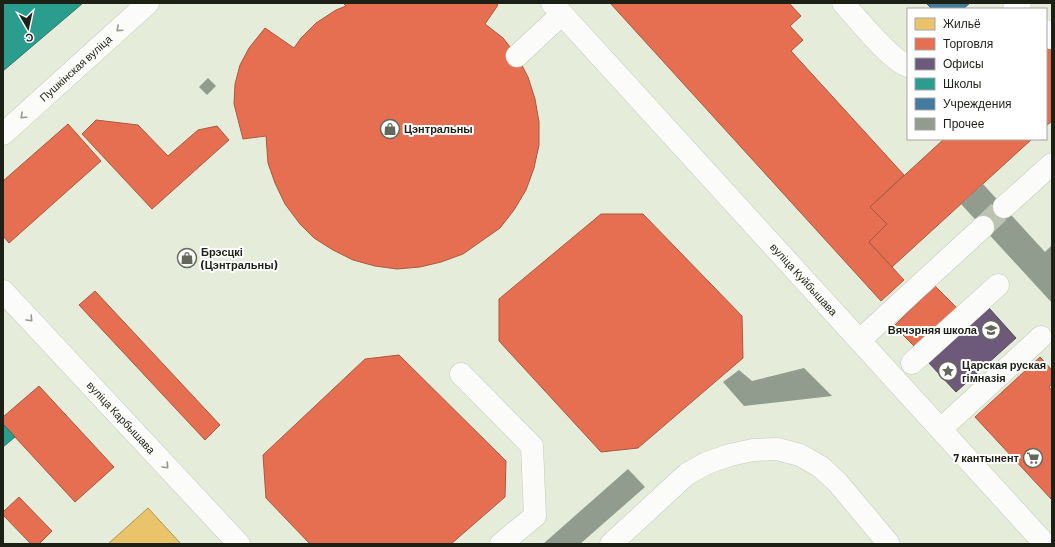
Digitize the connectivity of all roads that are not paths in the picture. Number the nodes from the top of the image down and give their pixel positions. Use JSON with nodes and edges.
{"nodes":[{"id":1,"x":148,"y":3,"type":"edge"},
{"id":2,"x":843,"y":3,"type":"edge"},
{"id":3,"x":557,"y":8,"type":"edge"},
{"id":4,"x":517,"y":56,"type":"dead end"},
{"id":5,"x":907,"y":66,"type":"edge"},
{"id":6,"x":3,"y":134,"type":"edge"},
{"id":7,"x":1052,"y":164,"type":"edge"},
{"id":8,"x":1004,"y":207,"type":"tunnel mouth"},
{"id":9,"x":983,"y":227,"type":"tunnel mouth"},
{"id":10,"x":998,"y":285,"type":"dead end"},
{"id":11,"x":3,"y":291,"type":"edge"},
{"id":12,"x":1041,"y":337,"type":"dead end"},
{"id":13,"x":860,"y":340,"type":"junction"},
{"id":14,"x":912,"y":363,"type":"dead end"},
{"id":15,"x":461,"y":374,"type":"dead end"},
{"id":16,"x":941,"y":429,"type":"junction"},
{"id":17,"x":239,"y":544,"type":"edge"},
{"id":18,"x":501,"y":544,"type":"edge"},
{"id":19,"x":611,"y":544,"type":"edge"},
{"id":20,"x":889,"y":544,"type":"edge"},
{"id":21,"x":1045,"y":544,"type":"edge"}],
"edges":[{"from":1,"to":6,"type":"street","name":"Пушкінская вуліца","one_way":true},
{"from":2,"to":5,"type":"street"},
{"from":3,"to":4,"type":"street","name":"вуліца Куйбышава"},
{"from":3,"to":13,"type":"street","name":"вуліца Куйбышава"},
{"from":7,"to":8,"type":"street"},
{"from":9,"to":13,"type":"street"},
{"from":10,"to":14,"type":"street"},
{"from":11,"to":17,"type":"street","name":"вуліца Карбышава","one_way":true},
{"from":12,"to":16,"type":"street"},
{"from":13,"to":16,"type":"street","name":"вуліца Куйбышава"},
{"from":15,"to":18,"type":"street"},
{"from":16,"to":21,"type":"street","name":"вуліца Куйбышава"},
{"from":19,"to":20,"type":"street"}]}
